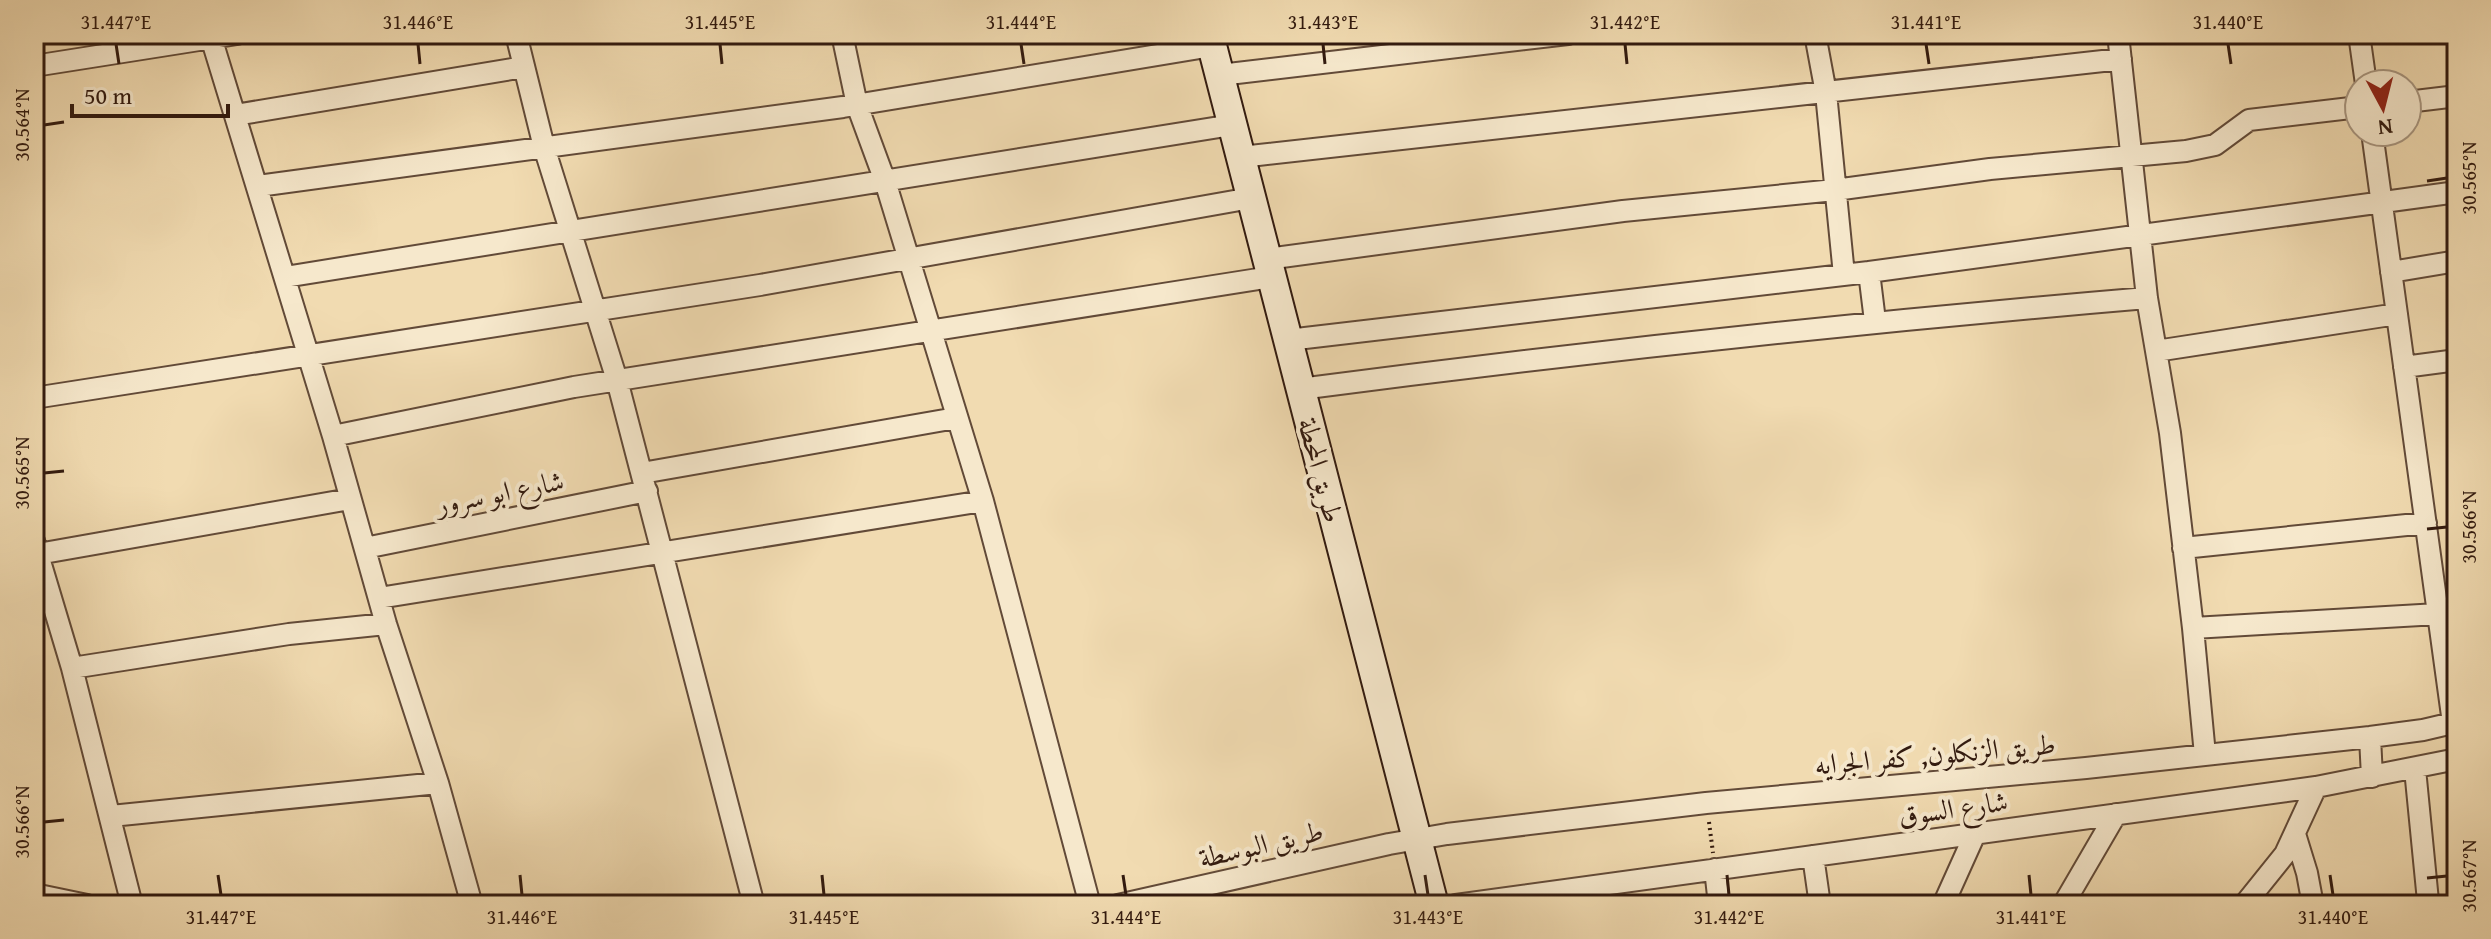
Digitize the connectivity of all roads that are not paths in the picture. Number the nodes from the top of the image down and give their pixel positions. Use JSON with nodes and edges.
{"nodes":[{"id":1,"x":237,"y":34,"type":"edge"},
{"id":2,"x":516,"y":34,"type":"edge"},
{"id":3,"x":842,"y":34,"type":"edge"},
{"id":4,"x":1568,"y":34,"type":"edge"},
{"id":5,"x":1815,"y":34,"type":"edge"},
{"id":6,"x":2118,"y":34,"type":"edge"},
{"id":7,"x":2359,"y":34,"type":"edge"},
{"id":8,"x":210,"y":36,"type":"edge"},
{"id":9,"x":1211,"y":40,"type":"edge"},
{"id":10,"x":2121,"y":59,"type":"junction"},
{"id":11,"x":34,"y":66,"type":"edge"},
{"id":12,"x":524,"y":67,"type":"junction"},
{"id":13,"x":2364,"y":68,"type":"edge"},
{"id":14,"x":1220,"y":75,"type":"junction"},
{"id":15,"x":1826,"y":93,"type":"junction"},
{"id":16,"x":2457,"y":96,"type":"edge"},
{"id":17,"x":2423,"y":100,"type":"edge"},
{"id":18,"x":857,"y":105,"type":"junction"},
{"id":19,"x":2343,"y":109,"type":"edge"},
{"id":20,"x":235,"y":115,"type":"junction"},
{"id":21,"x":1232,"y":125,"type":"junction"},
{"id":22,"x":544,"y":147,"type":"junction"},
{"id":23,"x":2374,"y":148,"type":"edge"},
{"id":24,"x":2132,"y":156,"type":"junction"},
{"id":25,"x":1241,"y":157,"type":"junction"},
{"id":26,"x":885,"y":181,"type":"junction"},
{"id":27,"x":258,"y":186,"type":"junction"},
{"id":28,"x":1835,"y":190,"type":"junction"},
{"id":29,"x":2457,"y":192,"type":"edge"},
{"id":30,"x":1251,"y":198,"type":"junction"},
{"id":31,"x":2382,"y":202,"type":"junction"},
{"id":32,"x":571,"y":231,"type":"junction"},
{"id":33,"x":2141,"y":237,"type":"junction"},
{"id":34,"x":907,"y":259,"type":"junction"},
{"id":35,"x":2457,"y":261,"type":"edge"},
{"id":36,"x":1269,"y":268,"type":"junction"},
{"id":37,"x":1869,"y":272,"type":"junction"},
{"id":38,"x":2391,"y":272,"type":"junction"},
{"id":39,"x":1844,"y":275,"type":"junction"},
{"id":40,"x":285,"y":277,"type":"junction"},
{"id":41,"x":2147,"y":298,"type":"junction"},
{"id":42,"x":596,"y":311,"type":"junction"},
{"id":43,"x":2397,"y":314,"type":"junction"},
{"id":44,"x":1875,"y":321,"type":"junction"},
{"id":45,"x":931,"y":332,"type":"junction"},
{"id":46,"x":1288,"y":340,"type":"junction"},
{"id":47,"x":2156,"y":351,"type":"junction"},
{"id":48,"x":309,"y":356,"type":"junction"},
{"id":49,"x":2404,"y":367,"type":"junction"},
{"id":50,"x":2456,"y":367,"type":"edge"},
{"id":51,"x":617,"y":380,"type":"junction"},
{"id":52,"x":1300,"y":389,"type":"junction"},
{"id":53,"x":34,"y":398,"type":"edge"},
{"id":54,"x":956,"y":418,"type":"junction"},
{"id":55,"x":333,"y":436,"type":"junction"},
{"id":56,"x":644,"y":482,"type":"junction"},
{"id":57,"x":350,"y":499,"type":"junction"},
{"id":58,"x":983,"y":501,"type":"junction"},
{"id":59,"x":2426,"y":523,"type":"junction"},
{"id":60,"x":36,"y":548,"type":"edge"},
{"id":61,"x":365,"y":548,"type":"junction"},
{"id":62,"x":2183,"y":548,"type":"junction"},
{"id":63,"x":663,"y":553,"type":"junction"},
{"id":64,"x":379,"y":598,"type":"junction"},
{"id":65,"x":2438,"y":614,"type":"junction"},
{"id":66,"x":386,"y":624,"type":"junction"},
{"id":67,"x":2193,"y":628,"type":"junction"},
{"id":68,"x":72,"y":668,"type":"junction"},
{"id":69,"x":2455,"y":722,"type":"edge"},
{"id":70,"x":2370,"y":737,"type":"junction"},
{"id":71,"x":2205,"y":755,"type":"junction"},
{"id":72,"x":2457,"y":759,"type":"edge"},
{"id":73,"x":2415,"y":769,"type":"junction"},
{"id":74,"x":2372,"y":777,"type":"junction"},
{"id":75,"x":438,"y":783,"type":"junction"},
{"id":76,"x":2316,"y":787,"type":"junction"},
{"id":77,"x":2116,"y":814,"type":"junction"},
{"id":78,"x":111,"y":816,"type":"junction"},
{"id":79,"x":1975,"y":834,"type":"junction"},
{"id":80,"x":2295,"y":834,"type":"junction"},
{"id":81,"x":1813,"y":856,"type":"junction"},
{"id":82,"x":1715,"y":869,"type":"junction"},
{"id":83,"x":1426,"y":873,"type":"edge"},
{"id":84,"x":34,"y":894,"type":"edge"},
{"id":85,"x":2428,"y":901,"type":"dead end"},
{"id":86,"x":87,"y":905,"type":"edge"},
{"id":87,"x":132,"y":905,"type":"edge"},
{"id":88,"x":472,"y":905,"type":"edge"},
{"id":89,"x":754,"y":905,"type":"edge"},
{"id":90,"x":1090,"y":905,"type":"edge"},
{"id":91,"x":1118,"y":905,"type":"edge"},
{"id":92,"x":1456,"y":905,"type":"edge"},
{"id":93,"x":1719,"y":905,"type":"edge"},
{"id":94,"x":1820,"y":905,"type":"edge"},
{"id":95,"x":1943,"y":905,"type":"edge"},
{"id":96,"x":2063,"y":905,"type":"edge"},
{"id":97,"x":2244,"y":905,"type":"edge"},
{"id":98,"x":2313,"y":905,"type":"edge"}],
"edges":[{"from":1,"to":8,"type":"street"},
{"from":2,"to":12,"type":"street"},
{"from":3,"to":18,"type":"street"},
{"from":4,"to":14,"type":"street"},
{"from":5,"to":15,"type":"street"},
{"from":6,"to":10,"type":"street"},
{"from":7,"to":13,"type":"street"},
{"from":8,"to":11,"type":"street"},
{"from":8,"to":20,"type":"street"},
{"from":9,"to":14,"type":"street","name":"طريق المحطة"},
{"from":9,"to":18,"type":"street"},
{"from":10,"to":15,"type":"street"},
{"from":10,"to":24,"type":"street"},
{"from":12,"to":20,"type":"street"},
{"from":12,"to":22,"type":"street"},
{"from":14,"to":21,"type":"street","name":"طريق المحطة"},
{"from":15,"to":25,"type":"street"},
{"from":15,"to":28,"type":"street"},
{"from":16,"to":17,"type":"street"},
{"from":18,"to":22,"type":"street"},
{"from":18,"to":26,"type":"street"},
{"from":19,"to":24,"type":"street"},
{"from":20,"to":27,"type":"street"},
{"from":21,"to":25,"type":"street","name":"طريق المحطة"},
{"from":21,"to":26,"type":"street"},
{"from":22,"to":27,"type":"street"},
{"from":22,"to":32,"type":"street"},
{"from":23,"to":31,"type":"street"},
{"from":24,"to":28,"type":"street"},
{"from":24,"to":33,"type":"street"},
{"from":25,"to":30,"type":"street","name":"طريق المحطة"},
{"from":26,"to":32,"type":"street"},
{"from":26,"to":34,"type":"street"},
{"from":27,"to":40,"type":"street"},
{"from":28,"to":36,"type":"street"},
{"from":28,"to":39,"type":"street"},
{"from":29,"to":31,"type":"street"},
{"from":30,"to":34,"type":"street"},
{"from":30,"to":36,"type":"street","name":"طريق المحطة"},
{"from":31,"to":33,"type":"street"},
{"from":31,"to":38,"type":"street"},
{"from":32,"to":40,"type":"street"},
{"from":32,"to":42,"type":"street"},
{"from":33,"to":37,"type":"street"},
{"from":33,"to":41,"type":"street"},
{"from":34,"to":42,"type":"street"},
{"from":34,"to":45,"type":"street"},
{"from":35,"to":38,"type":"street"},
{"from":36,"to":45,"type":"street"},
{"from":36,"to":46,"type":"street","name":"طريق المحطة"},
{"from":37,"to":39,"type":"street"},
{"from":37,"to":44,"type":"street"},
{"from":38,"to":43,"type":"street"},
{"from":39,"to":46,"type":"street"},
{"from":40,"to":48,"type":"street"},
{"from":41,"to":44,"type":"street"},
{"from":41,"to":47,"type":"street"},
{"from":42,"to":48,"type":"street"},
{"from":42,"to":51,"type":"street"},
{"from":43,"to":47,"type":"street"},
{"from":43,"to":49,"type":"street"},
{"from":44,"to":52,"type":"street"},
{"from":45,"to":51,"type":"street"},
{"from":45,"to":54,"type":"street"},
{"from":46,"to":52,"type":"street","name":"طريق المحطة"},
{"from":47,"to":62,"type":"street"},
{"from":48,"to":53,"type":"street"},
{"from":48,"to":55,"type":"street"},
{"from":49,"to":50,"type":"street"},
{"from":49,"to":59,"type":"street"},
{"from":51,"to":55,"type":"street"},
{"from":51,"to":56,"type":"street"},
{"from":52,"to":83,"type":"street","name":"طريق المحطة"},
{"from":54,"to":56,"type":"street","name":"شارع ابو سرور"},
{"from":54,"to":58,"type":"street"},
{"from":55,"to":57,"type":"street"},
{"from":56,"to":61,"type":"street","name":"شارع ابو سرور"},
{"from":56,"to":63,"type":"street"},
{"from":57,"to":60,"type":"street"},
{"from":57,"to":61,"type":"street"},
{"from":58,"to":63,"type":"street"},
{"from":58,"to":90,"type":"street"},
{"from":59,"to":62,"type":"street"},
{"from":59,"to":65,"type":"street"},
{"from":60,"to":68,"type":"street"},
{"from":61,"to":64,"type":"street"},
{"from":62,"to":67,"type":"street"},
{"from":63,"to":64,"type":"street"},
{"from":63,"to":89,"type":"street"},
{"from":64,"to":66,"type":"street"},
{"from":65,"to":67,"type":"street"},
{"from":65,"to":69,"type":"street"},
{"from":66,"to":68,"type":"street"},
{"from":66,"to":75,"type":"street"},
{"from":67,"to":71,"type":"street"},
{"from":68,"to":78,"type":"street"},
{"from":69,"to":70,"type":"street","name":"طريق الزنكلون, كفر الجرايه"},
{"from":70,"to":71,"type":"street","name":"طريق الزنكلون, كفر الجرايه"},
{"from":70,"to":74,"type":"street"},
{"from":71,"to":83,"type":"street","name":"طريق الزنكلون, كفر الجرايه"},
{"from":72,"to":73,"type":"street","name":"شارع السوق"},
{"from":73,"to":74,"type":"street","name":"شارع السوق"},
{"from":73,"to":85,"type":"street"},
{"from":74,"to":76,"type":"street","name":"شارع السوق"},
{"from":75,"to":78,"type":"street"},
{"from":75,"to":88,"type":"street"},
{"from":76,"to":77,"type":"street","name":"شارع السوق"},
{"from":76,"to":80,"type":"street"},
{"from":77,"to":79,"type":"street","name":"شارع السوق"},
{"from":77,"to":96,"type":"street"},
{"from":78,"to":87,"type":"street"},
{"from":79,"to":81,"type":"street","name":"شارع السوق"},
{"from":79,"to":95,"type":"street"},
{"from":80,"to":97,"type":"street"},
{"from":80,"to":98,"type":"street"},
{"from":81,"to":82,"type":"street","name":"شارع السوق"},
{"from":81,"to":94,"type":"street"},
{"from":82,"to":92,"type":"street","name":"شارع السوق"},
{"from":82,"to":93,"type":"street"},
{"from":83,"to":91,"type":"street","name":"طريق البوسطة"},
{"from":84,"to":86,"type":"street"}]}
